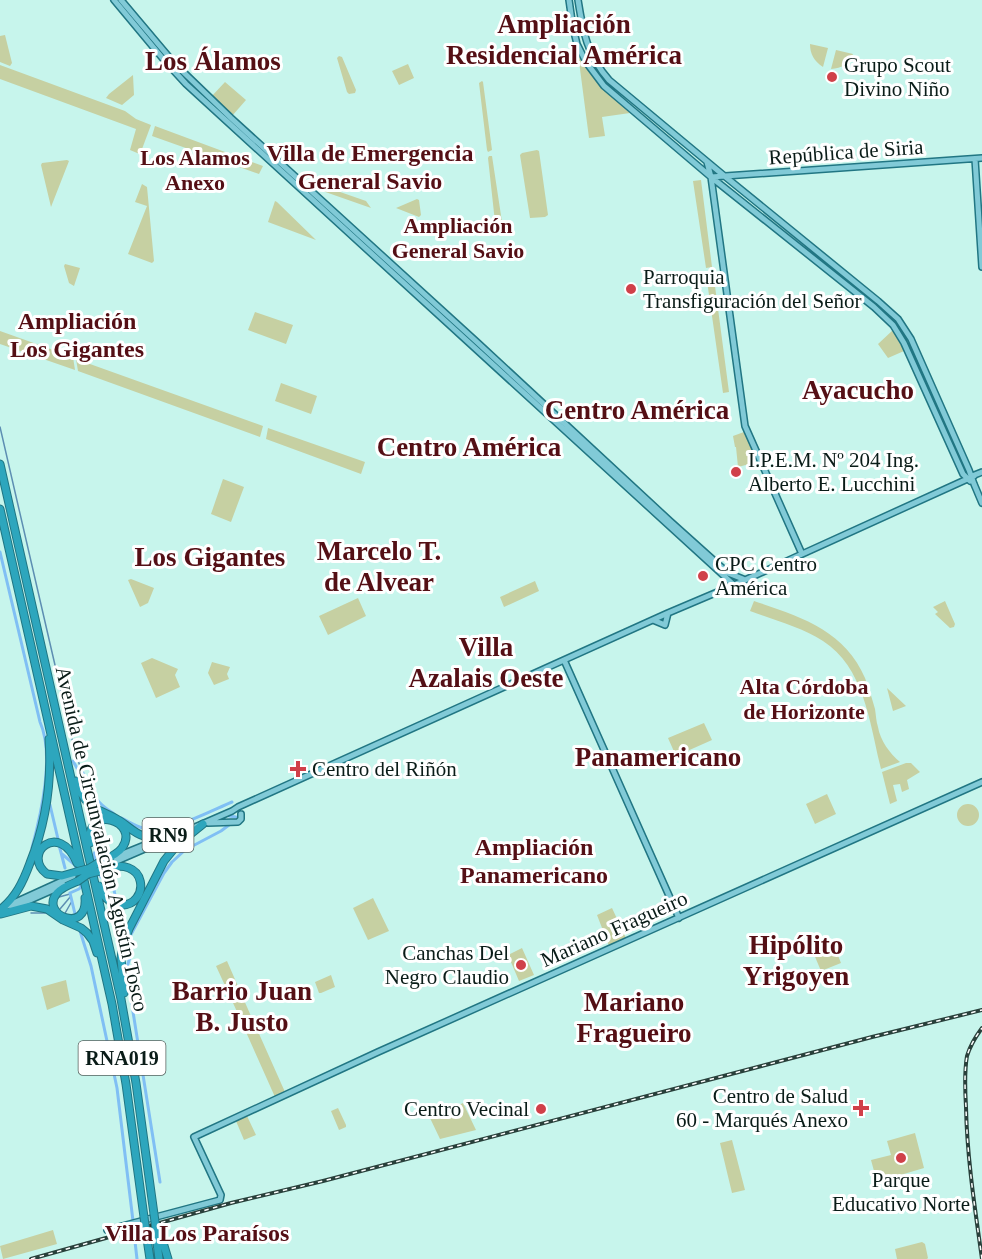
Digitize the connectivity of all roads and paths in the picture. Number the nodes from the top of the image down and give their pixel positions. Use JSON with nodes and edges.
{"nodes":[{"id":1,"x":114,"y":0,"type":"edge"},
{"id":2,"x":121,"y":0,"type":"edge"},
{"id":3,"x":569,"y":0,"type":"edge"},
{"id":4,"x":578,"y":0,"type":"edge"},
{"id":5,"x":982,"y":158,"type":"edge"},
{"id":6,"x":975,"y":159,"type":"junction"},
{"id":7,"x":706,"y":161,"type":"junction"},
{"id":8,"x":725,"y":176,"type":"junction"},
{"id":9,"x":711,"y":177,"type":"junction"},
{"id":10,"x":980,"y":202,"type":"edge"},
{"id":11,"x":982,"y":267,"type":"edge"},
{"id":12,"x":0,"y":464,"type":"edge"},
{"id":13,"x":982,"y":472,"type":"edge"},
{"id":14,"x":971,"y":479,"type":"junction"},
{"id":15,"x":982,"y":503,"type":"edge"},
{"id":16,"x":0,"y":509,"type":"edge"},
{"id":17,"x":802,"y":553,"type":"junction"},
{"id":18,"x":723,"y":574,"type":"junction"},
{"id":19,"x":743,"y":579,"type":"junction"},
{"id":20,"x":733,"y":584,"type":"junction"},
{"id":21,"x":722,"y":588,"type":"junction"},
{"id":22,"x":714,"y":593,"type":"junction"},
{"id":23,"x":668,"y":614,"type":"junction"},
{"id":24,"x":653,"y":620,"type":"junction"},
{"id":25,"x":573,"y":656,"type":"junction"},
{"id":26,"x":564,"y":660,"type":"junction"},
{"id":27,"x":555,"y":664,"type":"junction"},
{"id":28,"x":568,"y":669,"type":"junction"},
{"id":29,"x":488,"y":695,"type":"junction"},
{"id":30,"x":489,"y":702,"type":"dead end"},
{"id":31,"x":47,"y":715,"type":"junction"},
{"id":32,"x":60,"y":728,"type":"junction"},
{"id":33,"x":982,"y":782,"type":"edge"},
{"id":34,"x":238,"y":807,"type":"junction"},
{"id":35,"x":241,"y":814,"type":"dead end"},
{"id":36,"x":203,"y":824,"type":"junction"},
{"id":37,"x":182,"y":829,"type":"junction"},
{"id":38,"x":88,"y":872,"type":"junction"},
{"id":39,"x":0,"y":912,"type":"edge"},
{"id":40,"x":679,"y":918,"type":"junction"},
{"id":41,"x":127,"y":1028,"type":"junction"},
{"id":42,"x":120,"y":1045,"type":"junction"},
{"id":43,"x":158,"y":1229,"type":"junction"},
{"id":44,"x":107,"y":1230,"type":"dead end"},
{"id":45,"x":150,"y":1259,"type":"edge"},
{"id":46,"x":159,"y":1259,"type":"edge"},
{"id":47,"x":168,"y":1259,"type":"edge"}],
"edges":[{"from":1,"to":18,"type":"main road"},
{"from":2,"to":19,"type":"main road"},
{"from":3,"to":9,"type":"main road"},
{"from":4,"to":7,"type":"main road"},
{"from":5,"to":6,"type":"main road","name":"República de Siria"},
{"from":6,"to":8,"type":"main road","name":"República de Siria"},
{"from":6,"to":10,"type":"main road"},
{"from":7,"to":8,"type":"main road"},
{"from":7,"to":9,"type":"main road"},
{"from":8,"to":9,"type":"main road","name":"República de Siria"},
{"from":8,"to":14,"type":"main road"},
{"from":9,"to":14,"type":"main road"},
{"from":9,"to":17,"type":"main road"},
{"from":10,"to":11,"type":"main road"},
{"from":12,"to":32,"type":"highway","name":"Avenida de Circunvalación Agustín Tosco","number":"RNA019"},
{"from":13,"to":14,"type":"main road"},
{"from":14,"to":15,"type":"main road"},
{"from":14,"to":17,"type":"main road"},
{"from":16,"to":31,"type":"highway","name":"Avenida de Circunvalación Agustín Tosco","number":"RNA019"},
{"from":17,"to":19,"type":"main road"},
{"from":17,"to":20,"type":"main road"},
{"from":18,"to":20,"type":"main road"},
{"from":18,"to":21,"type":"main road"},
{"from":19,"to":20,"type":"main road"},
{"from":20,"to":21,"type":"main road"},
{"from":20,"to":22,"type":"main road"},
{"from":21,"to":22,"type":"main road"},
{"from":22,"to":23,"type":"main road"},
{"from":23,"to":24,"type":"main road"},
{"from":23,"to":24,"type":"main road"},
{"from":24,"to":25,"type":"main road"},
{"from":25,"to":26,"type":"main road"},
{"from":25,"to":28,"type":"main road"},
{"from":26,"to":27,"type":"main road"},
{"from":26,"to":28,"type":"main road"},
{"from":27,"to":28,"type":"main road"},
{"from":27,"to":29,"type":"main road"},
{"from":28,"to":40,"type":"main road"},
{"from":29,"to":30,"type":"main road"},
{"from":29,"to":34,"type":"main road","number":"RN9"},
{"from":31,"to":38,"type":"highway","name":"Avenida de Circunvalación Agustín Tosco","number":"RNA019"},
{"from":31,"to":39,"type":"highway"},
{"from":32,"to":37,"type":"highway"},
{"from":32,"to":38,"type":"highway","name":"Avenida de Circunvalación Agustín Tosco","number":"RNA019"},
{"from":33,"to":40,"type":"main road","name":"Mariano Fragueiro"},
{"from":34,"to":36,"type":"main road","number":"RN9"},
{"from":34,"to":37,"type":"main road","number":"RN9"},
{"from":35,"to":36,"type":"main road"},
{"from":36,"to":38,"type":"main road","number":"RN9"},
{"from":36,"to":41,"type":"highway"},
{"from":37,"to":38,"type":"main road","number":"RN9"},
{"from":38,"to":38,"type":"highway"},
{"from":38,"to":38,"type":"highway"},
{"from":38,"to":38,"type":"highway"},
{"from":38,"to":38,"type":"highway"},
{"from":38,"to":39,"type":"main road","number":"RN9"},
{"from":38,"to":41,"type":"highway","name":"Avenida de Circunvalación Agustín Tosco","number":"RNA019"},
{"from":38,"to":42,"type":"highway","name":"Avenida de Circunvalación Agustín Tosco","number":"RNA019"},
{"from":39,"to":42,"type":"highway"},
{"from":40,"to":44,"type":"main road","name":"Mariano Fragueiro"},
{"from":41,"to":43,"type":"highway","name":"Avenida de Circunvalación Agustín Tosco","number":"RNA019","bridge":true},
{"from":42,"to":45,"type":"highway","name":"Avenida de Circunvalación Agustín Tosco","number":"RNA019","bridge":true},
{"from":43,"to":46,"type":"highway","name":"Avenida de Circunvalación Agustín Tosco","number":"RNA019"},
{"from":43,"to":47,"type":"highway"}]}
